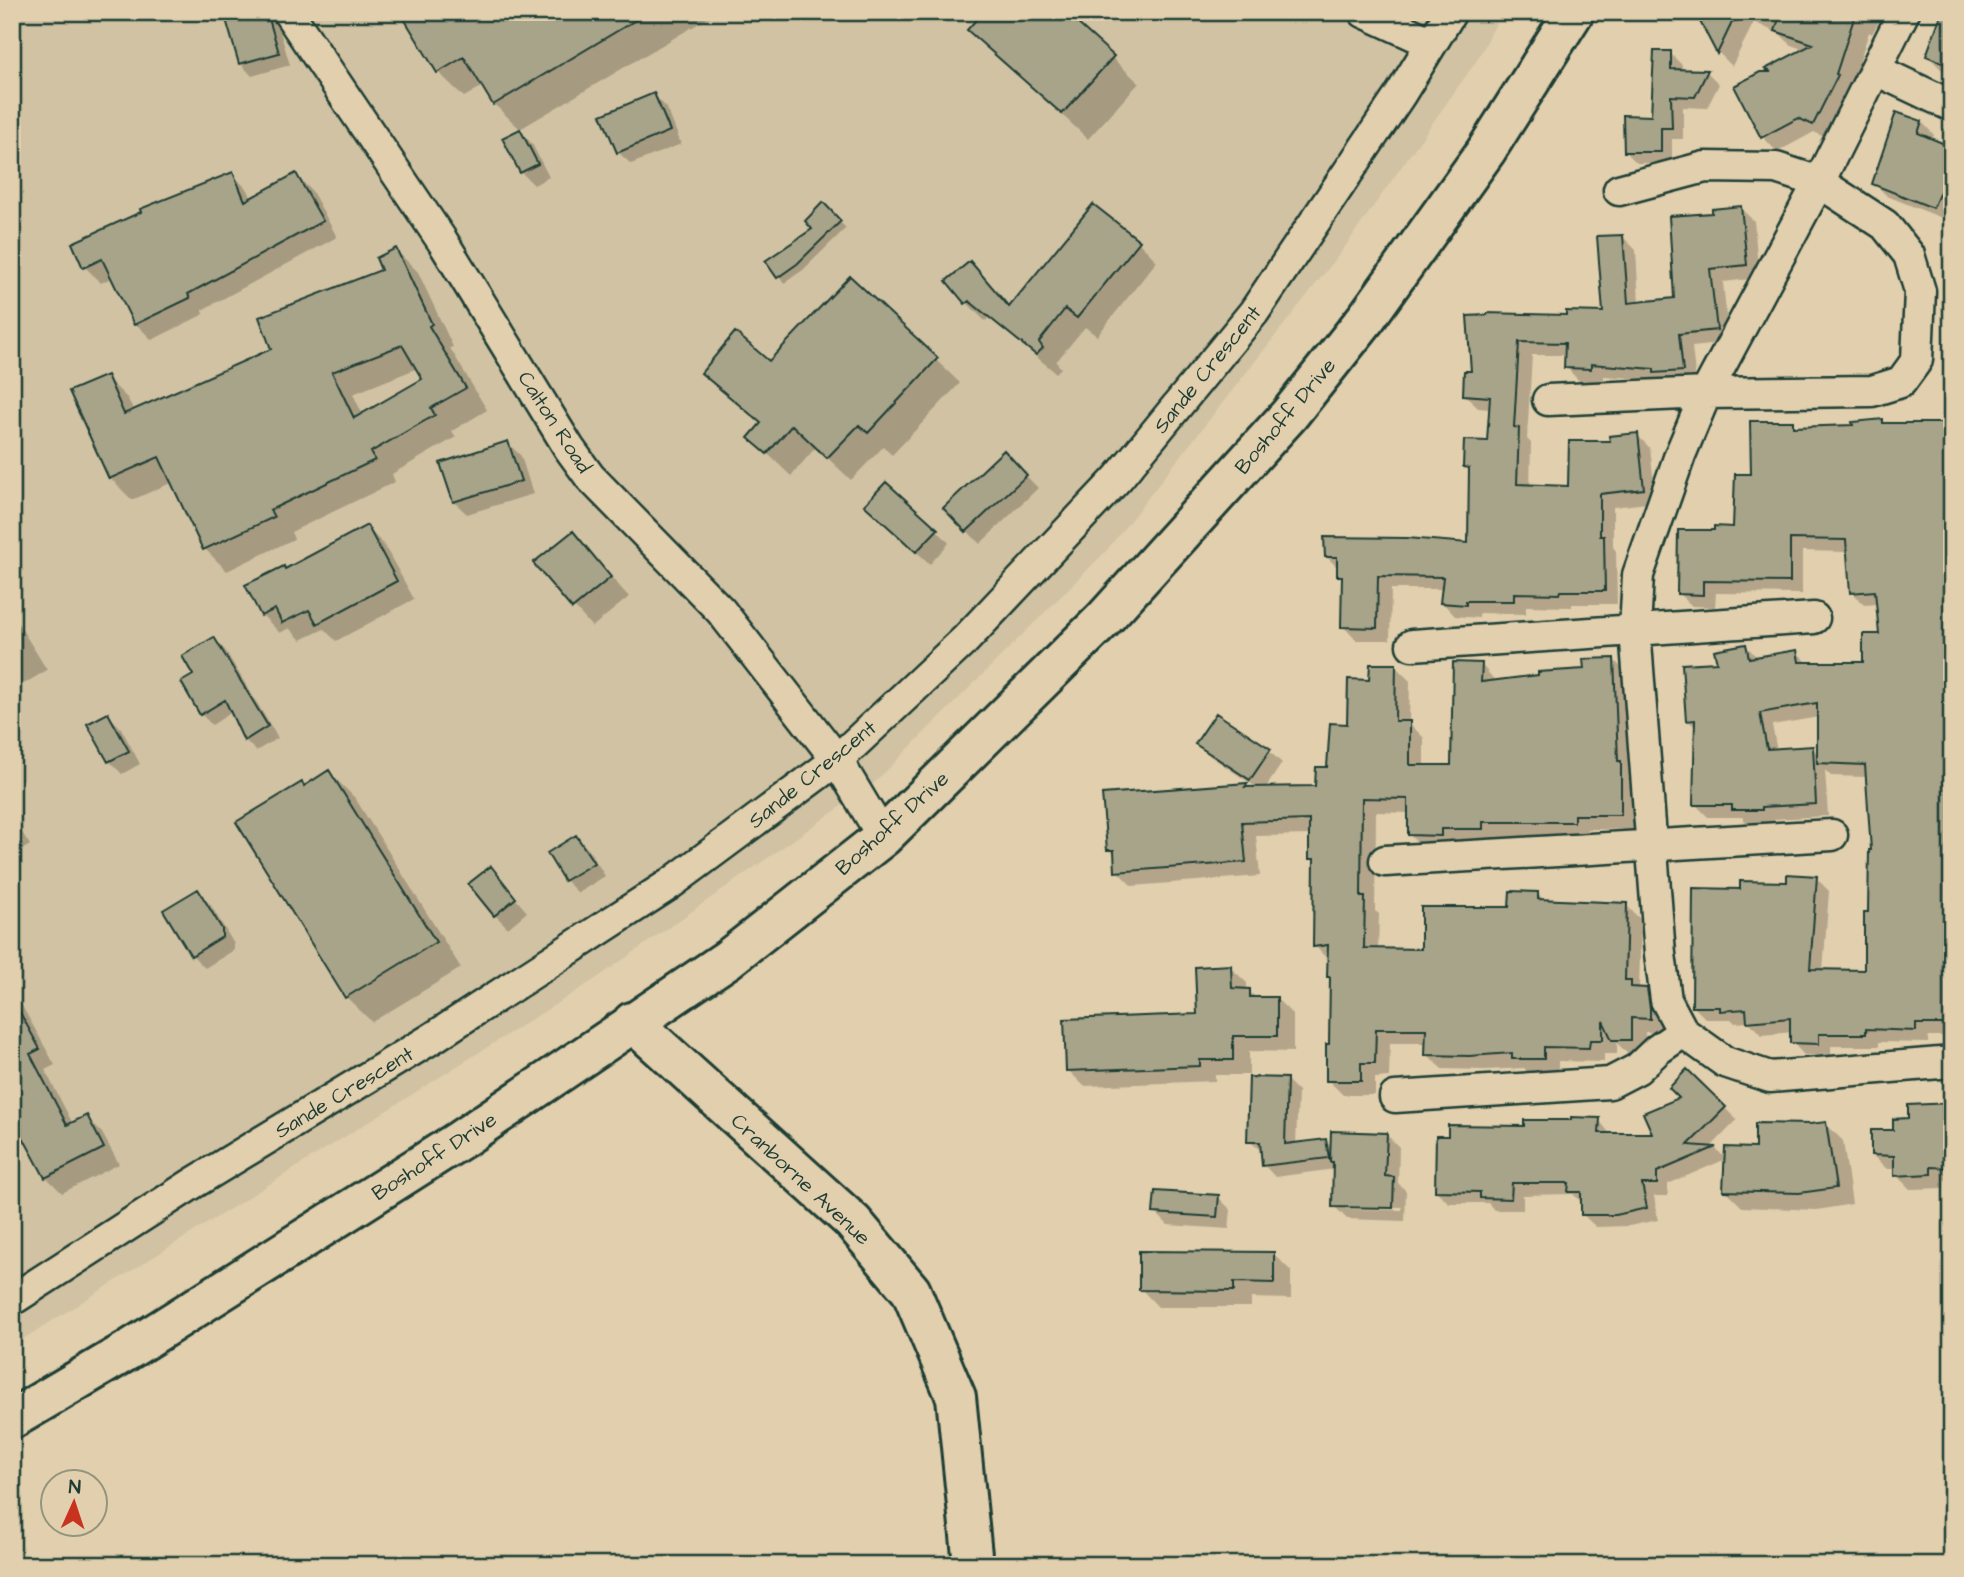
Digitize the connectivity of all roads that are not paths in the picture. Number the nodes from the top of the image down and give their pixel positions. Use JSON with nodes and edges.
{"nodes":[{"id":1,"x":288,"y":12,"type":"edge"},
{"id":2,"x":1364,"y":12,"type":"edge"},
{"id":3,"x":1451,"y":12,"type":"edge"},
{"id":4,"x":1904,"y":12,"type":"edge"},
{"id":5,"x":1565,"y":15,"type":"edge"},
{"id":6,"x":1432,"y":43,"type":"junction"},
{"id":7,"x":1876,"y":70,"type":"junction"},
{"id":8,"x":1952,"y":106,"type":"edge"},
{"id":9,"x":1819,"y":182,"type":"junction"},
{"id":10,"x":1619,"y":190,"type":"dead end"},
{"id":11,"x":1706,"y":393,"type":"junction"},
{"id":12,"x":1548,"y":400,"type":"dead end"},
{"id":13,"x":1814,"y":618,"type":"dead end"},
{"id":14,"x":1635,"y":630,"type":"junction"},
{"id":15,"x":1412,"y":645,"type":"dead end"},
{"id":16,"x":837,"y":760,"type":"junction"},
{"id":17,"x":1832,"y":835,"type":"dead end"},
{"id":18,"x":883,"y":837,"type":"junction"},
{"id":19,"x":1652,"y":846,"type":"junction"},
{"id":20,"x":1385,"y":861,"type":"dead end"},
{"id":21,"x":632,"y":1022,"type":"junction"},
{"id":22,"x":1683,"y":1032,"type":"junction"},
{"id":23,"x":1952,"y":1062,"type":"edge"},
{"id":24,"x":1395,"y":1097,"type":"dead end"},
{"id":25,"x":12,"y":1300,"type":"edge"},
{"id":26,"x":13,"y":1417,"type":"edge"},
{"id":27,"x":972,"y":1565,"type":"edge"}],
"edges":[{"from":1,"to":16,"type":"street","name":"Calton Road"},
{"from":2,"to":6,"type":"street"},
{"from":3,"to":6,"type":"street","name":"Sande Crescent"},
{"from":4,"to":7,"type":"street"},
{"from":5,"to":18,"type":"main road","name":"Boshoff Drive"},
{"from":6,"to":16,"type":"street","name":"Sande Crescent"},
{"from":7,"to":8,"type":"street"},
{"from":7,"to":9,"type":"street"},
{"from":9,"to":10,"type":"street"},
{"from":9,"to":11,"type":"street"},
{"from":9,"to":11,"type":"street"},
{"from":11,"to":12,"type":"street"},
{"from":11,"to":14,"type":"street"},
{"from":13,"to":14,"type":"street"},
{"from":14,"to":15,"type":"street"},
{"from":14,"to":19,"type":"street"},
{"from":16,"to":18,"type":"street","name":"Calton Road"},
{"from":16,"to":25,"type":"street","name":"Sande Crescent"},
{"from":17,"to":19,"type":"street"},
{"from":18,"to":21,"type":"main road","name":"Boshoff Drive"},
{"from":19,"to":20,"type":"street"},
{"from":19,"to":22,"type":"street"},
{"from":21,"to":26,"type":"main road","name":"Boshoff Drive"},
{"from":21,"to":27,"type":"main road","name":"Cranborne Avenue"},
{"from":22,"to":23,"type":"street"},
{"from":22,"to":24,"type":"street"}]}
